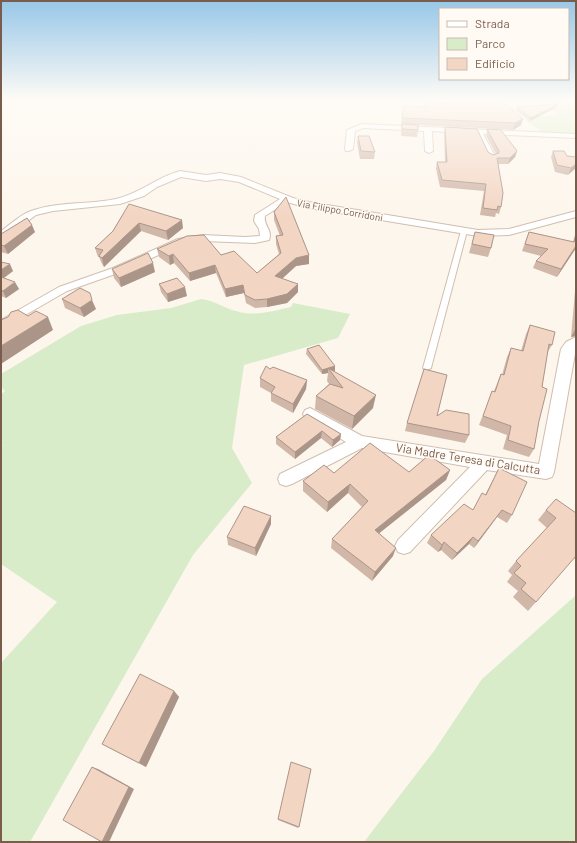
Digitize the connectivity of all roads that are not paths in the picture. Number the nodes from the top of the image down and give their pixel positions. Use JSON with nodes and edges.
{"nodes":[{"id":1,"x":350,"y":138,"type":"edge"},
{"id":2,"x":428,"y":138,"type":"edge"},
{"id":3,"x":482,"y":138,"type":"edge"},
{"id":4,"x":349,"y":149,"type":"dead end"},
{"id":5,"x":429,"y":151,"type":"dead end"},
{"id":6,"x":492,"y":158,"type":"edge"},
{"id":7,"x":286,"y":199,"type":"junction"},
{"id":8,"x":576,"y":214,"type":"edge"},
{"id":9,"x":464,"y":231,"type":"junction"},
{"id":10,"x":1,"y":236,"type":"edge"},
{"id":11,"x":1,"y":325,"type":"edge"},
{"id":12,"x":576,"y":341,"type":"edge"},
{"id":13,"x":427,"y":368,"type":"edge"},
{"id":14,"x":310,"y":414,"type":"edge"},
{"id":15,"x":361,"y":442,"type":"junction"},
{"id":16,"x":484,"y":463,"type":"junction"},
{"id":17,"x":286,"y":479,"type":"dead end"},
{"id":18,"x":404,"y":546,"type":"dead end"}],
"edges":[{"from":1,"to":4,"type":"street"},
{"from":2,"to":5,"type":"street"},
{"from":3,"to":6,"type":"street"},
{"from":7,"to":9,"type":"street","name":"Via Filippo Corridoni"},
{"from":7,"to":10,"type":"street","name":"Via Filippo Corridoni"},
{"from":7,"to":11,"type":"street"},
{"from":8,"to":9,"type":"street","name":"Via Filippo Corridoni"},
{"from":9,"to":13,"type":"lane"},
{"from":12,"to":16,"type":"street","name":"Via Madre Teresa di Calcutta"},
{"from":14,"to":15,"type":"street","name":"Via Madre Teresa di Calcutta"},
{"from":15,"to":16,"type":"street","name":"Via Madre Teresa di Calcutta"},
{"from":15,"to":17,"type":"street"},
{"from":16,"to":18,"type":"street"}]}
